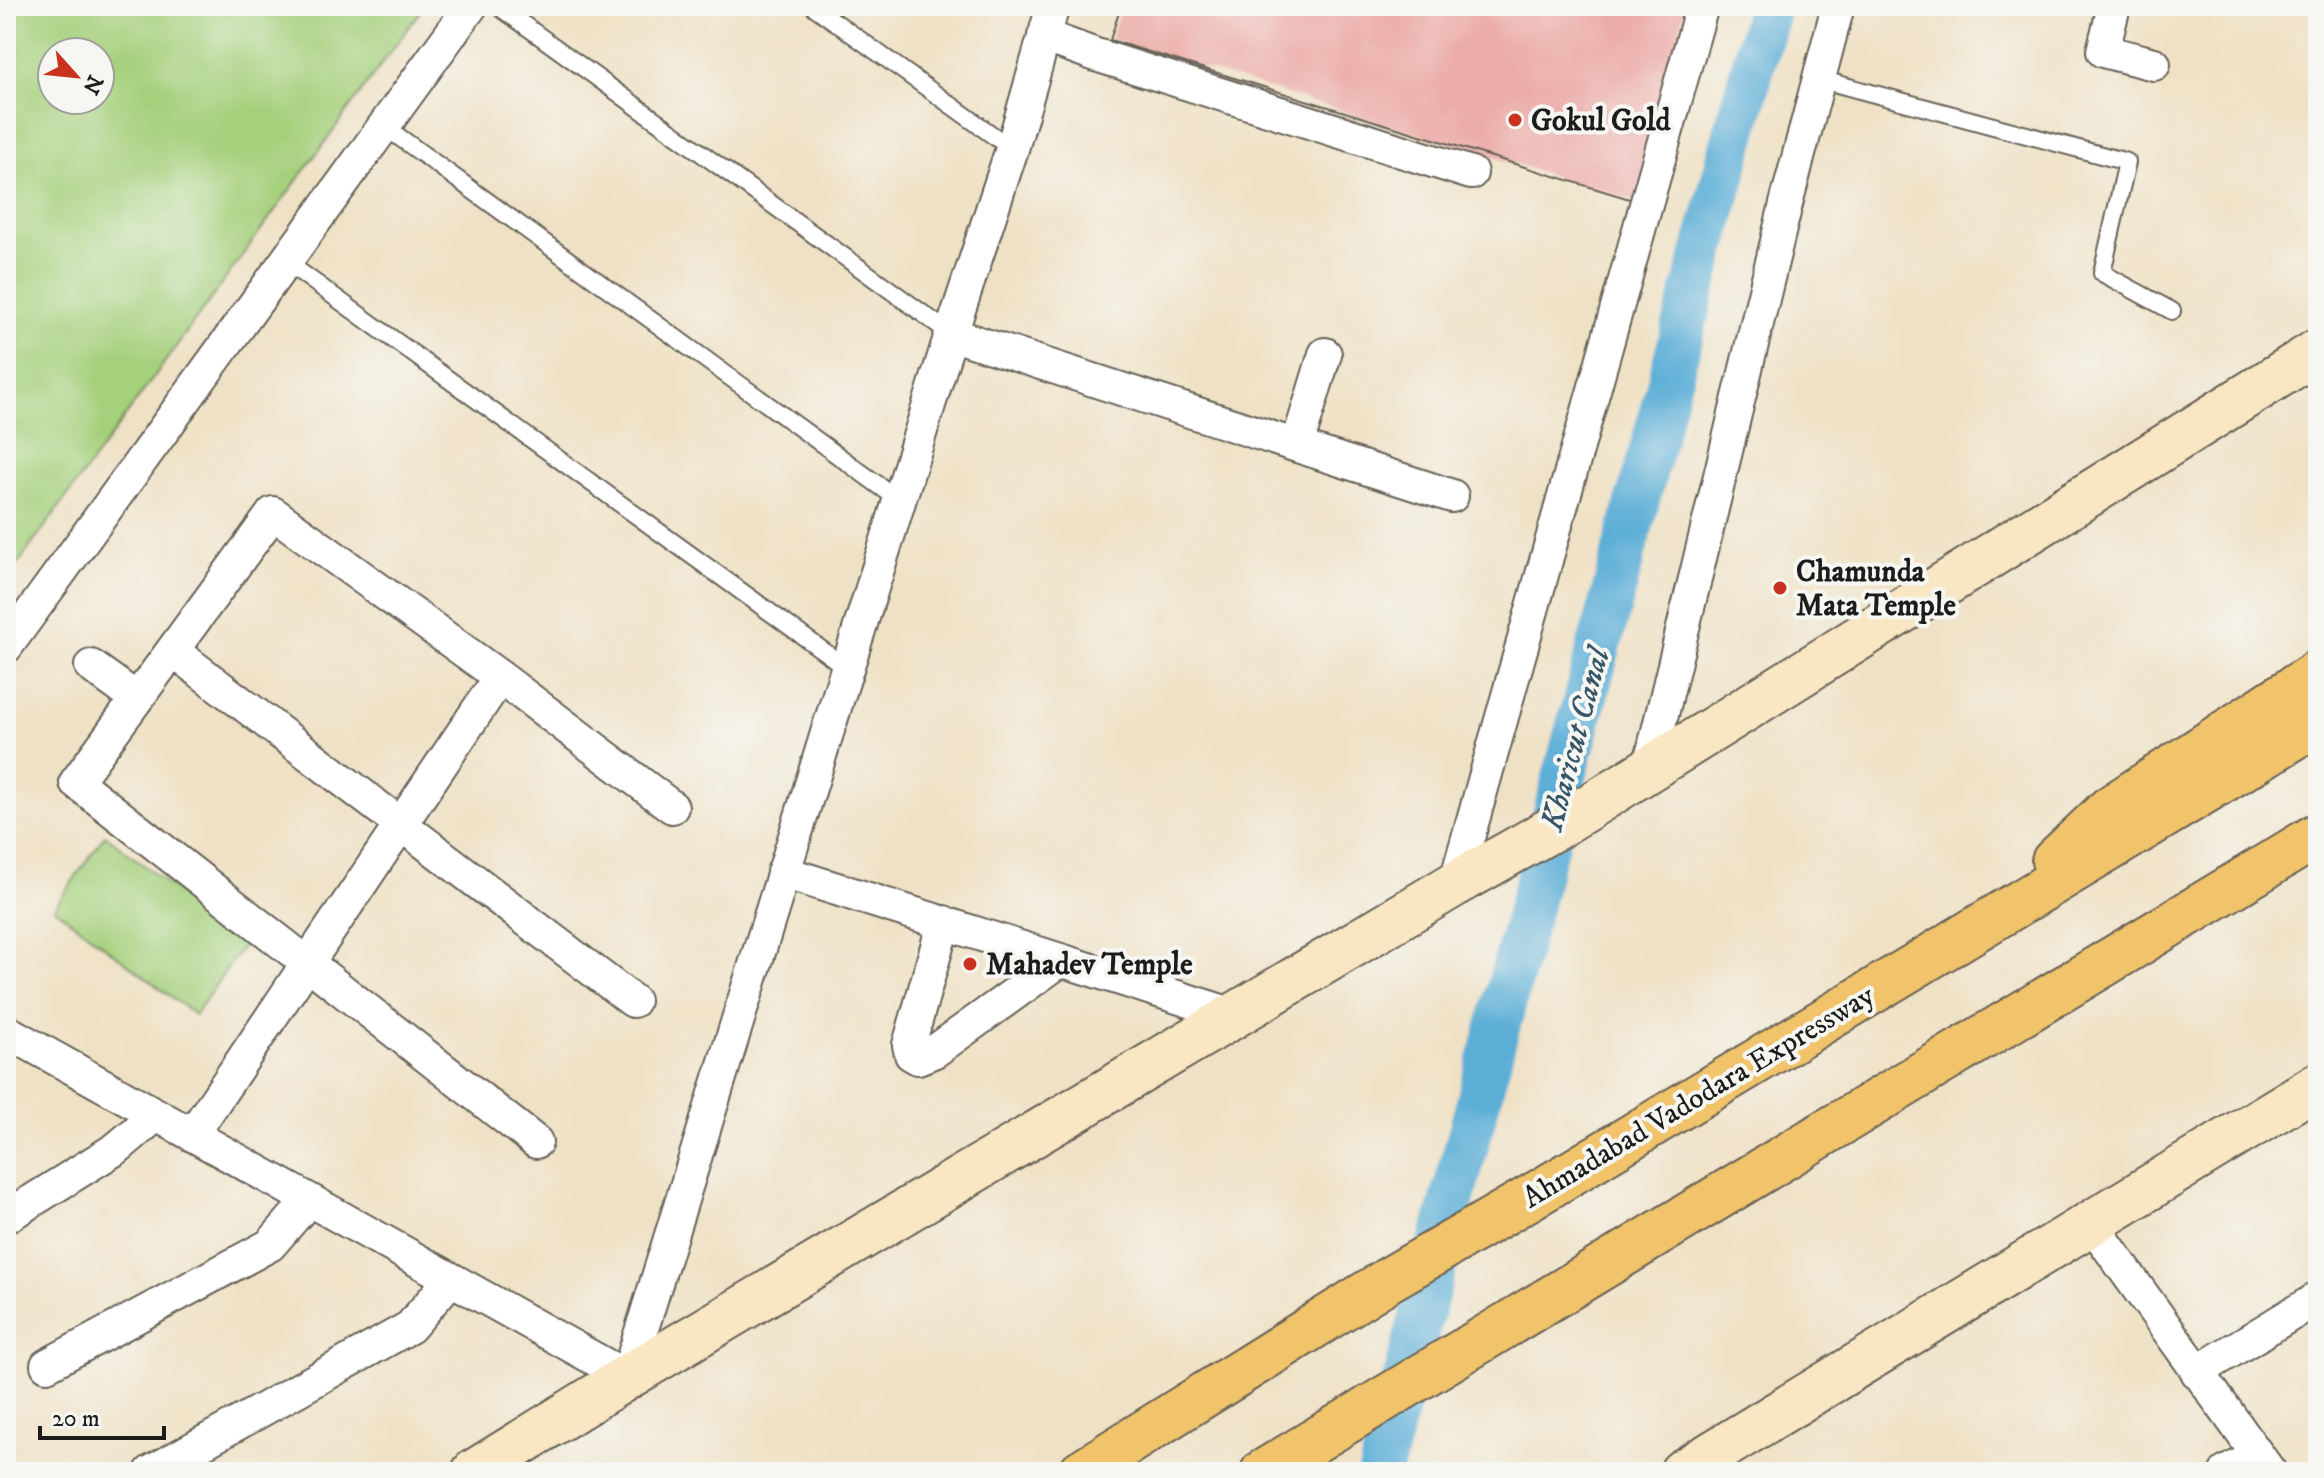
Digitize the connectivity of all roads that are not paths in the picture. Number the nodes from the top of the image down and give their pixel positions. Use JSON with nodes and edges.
{"nodes":[{"id":1,"x":471,"y":6,"type":"edge"},
{"id":2,"x":498,"y":6,"type":"edge"},
{"id":3,"x":813,"y":6,"type":"edge"},
{"id":4,"x":1053,"y":6,"type":"edge"},
{"id":5,"x":1702,"y":6,"type":"edge"},
{"id":6,"x":1838,"y":6,"type":"edge"},
{"id":7,"x":2114,"y":6,"type":"edge"},
{"id":8,"x":1044,"y":36,"type":"junction"},
{"id":9,"x":2154,"y":64,"type":"dead end"},
{"id":10,"x":1819,"y":79,"type":"junction"},
{"id":11,"x":384,"y":126,"type":"junction"},
{"id":12,"x":1012,"y":149,"type":"junction"},
{"id":13,"x":1471,"y":173,"type":"dead end"},
{"id":14,"x":285,"y":261,"type":"junction"},
{"id":15,"x":2172,"y":311,"type":"dead end"},
{"id":16,"x":951,"y":334,"type":"junction"},
{"id":17,"x":2318,"y":351,"type":"edge"},
{"id":18,"x":1325,"y":354,"type":"dead end"},
{"id":19,"x":1297,"y":446,"type":"junction"},
{"id":20,"x":1452,"y":496,"type":"dead end"},
{"id":21,"x":899,"y":500,"type":"junction"},
{"id":22,"x":6,"y":647,"type":"edge"},
{"id":23,"x":173,"y":651,"type":"junction"},
{"id":24,"x":91,"y":666,"type":"dead end"},
{"id":25,"x":847,"y":668,"type":"junction"},
{"id":26,"x":2318,"y":672,"type":"edge"},
{"id":27,"x":500,"y":677,"type":"junction"},
{"id":28,"x":137,"y":699,"type":"junction"},
{"id":29,"x":2318,"y":723,"type":"edge"},
{"id":30,"x":1649,"y":768,"type":"junction"},
{"id":31,"x":672,"y":807,"type":"dead end"},
{"id":32,"x":400,"y":824,"type":"junction"},
{"id":33,"x":2318,"y":835,"type":"edge"},
{"id":34,"x":2318,"y":855,"type":"edge"},
{"id":35,"x":783,"y":872,"type":"junction"},
{"id":36,"x":1455,"y":884,"type":"junction"},
{"id":37,"x":2230,"y":888,"type":"junction"},
{"id":38,"x":1994,"y":918,"type":"junction"},
{"id":39,"x":944,"y":922,"type":"junction"},
{"id":40,"x":1061,"y":960,"type":"junction"},
{"id":41,"x":308,"y":964,"type":"junction"},
{"id":42,"x":633,"y":1001,"type":"dead end"},
{"id":43,"x":1234,"y":1015,"type":"junction"},
{"id":44,"x":6,"y":1031,"type":"edge"},
{"id":45,"x":2318,"y":1085,"type":"edge"},
{"id":46,"x":156,"y":1115,"type":"junction"},
{"id":47,"x":192,"y":1135,"type":"junction"},
{"id":48,"x":536,"y":1142,"type":"dead end"},
{"id":49,"x":309,"y":1200,"type":"junction"},
{"id":50,"x":6,"y":1217,"type":"edge"},
{"id":51,"x":2091,"y":1223,"type":"junction"},
{"id":52,"x":451,"y":1279,"type":"junction"},
{"id":53,"x":2318,"y":1298,"type":"edge"},
{"id":54,"x":47,"y":1365,"type":"dead end"},
{"id":55,"x":2197,"y":1372,"type":"junction"},
{"id":56,"x":627,"y":1377,"type":"junction"},
{"id":57,"x":2264,"y":1464,"type":"edge"},
{"id":58,"x":1698,"y":1469,"type":"edge"},
{"id":59,"x":151,"y":1472,"type":"edge"},
{"id":60,"x":474,"y":1472,"type":"edge"},
{"id":61,"x":1081,"y":1472,"type":"edge"},
{"id":62,"x":1263,"y":1472,"type":"edge"},
{"id":63,"x":2226,"y":1472,"type":"edge"}],
"edges":[{"from":1,"to":11,"type":"street"},
{"from":2,"to":16,"type":"lane"},
{"from":3,"to":12,"type":"lane"},
{"from":4,"to":8,"type":"street"},
{"from":5,"to":36,"type":"street"},
{"from":6,"to":10,"type":"street"},
{"from":7,"to":9,"type":"street"},
{"from":8,"to":12,"type":"street"},
{"from":8,"to":13,"type":"street"},
{"from":10,"to":15,"type":"lane"},
{"from":10,"to":30,"type":"street"},
{"from":11,"to":14,"type":"street"},
{"from":11,"to":21,"type":"lane"},
{"from":12,"to":16,"type":"street"},
{"from":14,"to":22,"type":"street"},
{"from":14,"to":25,"type":"lane"},
{"from":16,"to":19,"type":"street"},
{"from":16,"to":21,"type":"street"},
{"from":17,"to":30,"type":"street"},
{"from":18,"to":19,"type":"street"},
{"from":19,"to":20,"type":"street"},
{"from":21,"to":25,"type":"street"},
{"from":23,"to":27,"type":"street"},
{"from":23,"to":28,"type":"street"},
{"from":23,"to":32,"type":"street"},
{"from":24,"to":28,"type":"street"},
{"from":25,"to":35,"type":"street"},
{"from":26,"to":38,"type":"highway"},
{"from":27,"to":31,"type":"street"},
{"from":27,"to":32,"type":"street"},
{"from":28,"to":41,"type":"street"},
{"from":29,"to":38,"type":"highway","name":"Ahmadabad Vadodara Expressway"},
{"from":30,"to":36,"type":"street"},
{"from":32,"to":41,"type":"street"},
{"from":32,"to":42,"type":"street"},
{"from":33,"to":37,"type":"highway"},
{"from":34,"to":37,"type":"highway"},
{"from":35,"to":39,"type":"street"},
{"from":35,"to":56,"type":"street"},
{"from":36,"to":43,"type":"street"},
{"from":37,"to":62,"type":"highway"},
{"from":38,"to":61,"type":"highway","name":"Ahmadabad Vadodara Expressway"},
{"from":39,"to":40,"type":"street"},
{"from":39,"to":40,"type":"street"},
{"from":40,"to":43,"type":"street"},
{"from":41,"to":47,"type":"street"},
{"from":41,"to":48,"type":"street"},
{"from":43,"to":56,"type":"street"},
{"from":44,"to":46,"type":"street"},
{"from":45,"to":51,"type":"street"},
{"from":46,"to":47,"type":"street"},
{"from":46,"to":50,"type":"street"},
{"from":47,"to":49,"type":"street"},
{"from":49,"to":52,"type":"street"},
{"from":49,"to":54,"type":"street"},
{"from":51,"to":55,"type":"street"},
{"from":51,"to":58,"type":"street"},
{"from":52,"to":56,"type":"street"},
{"from":52,"to":59,"type":"street"},
{"from":53,"to":55,"type":"street"},
{"from":55,"to":57,"type":"street"},
{"from":56,"to":60,"type":"street"},
{"from":57,"to":63,"type":"street"}]}
